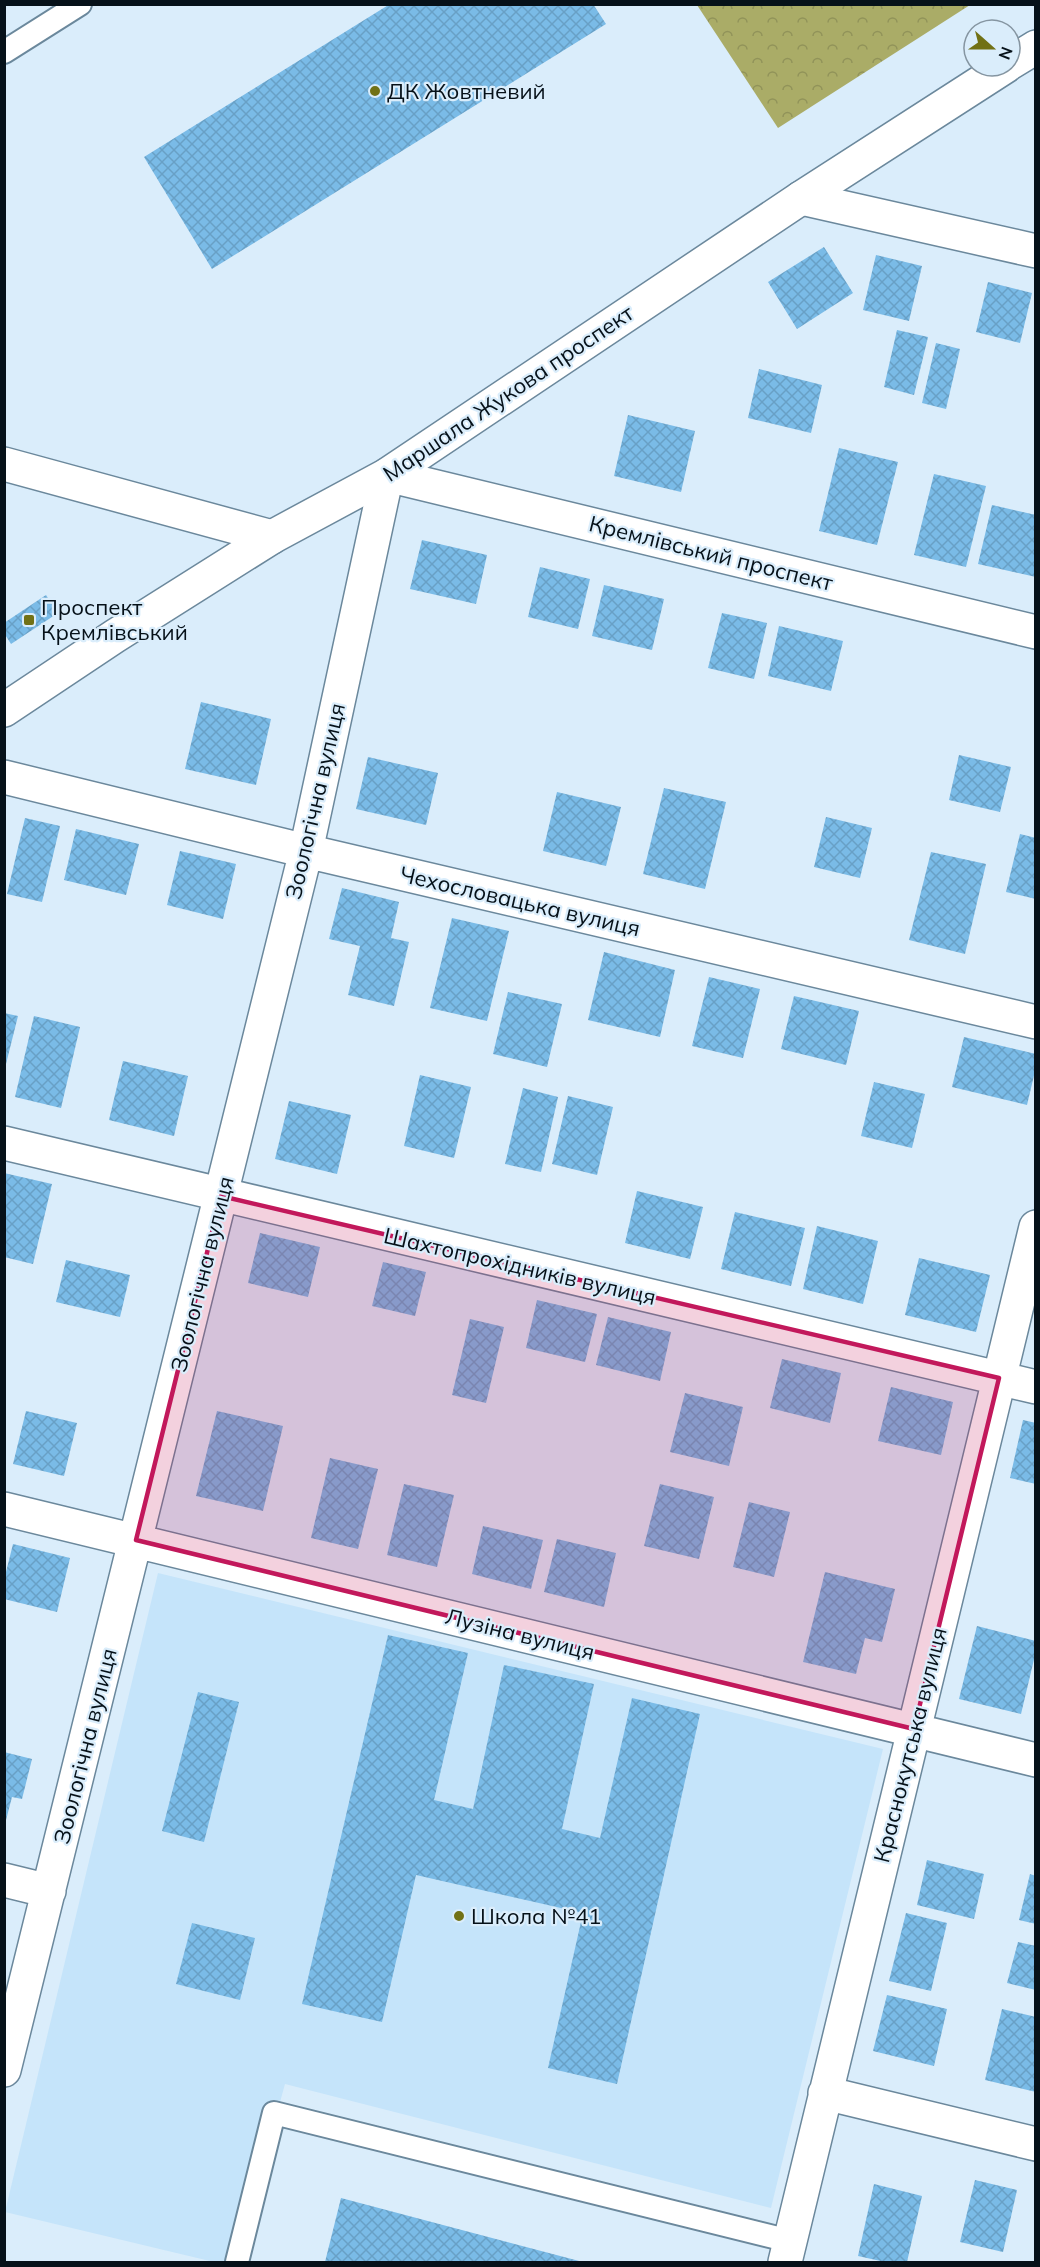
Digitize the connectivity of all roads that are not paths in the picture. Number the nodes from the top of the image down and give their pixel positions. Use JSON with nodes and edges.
{"nodes":[{"id":1,"x":80,"y":4,"type":"edge"},
{"id":2,"x":1035,"y":47,"type":"edge"},
{"id":3,"x":4,"y":52,"type":"edge"},
{"id":4,"x":1022,"y":55,"type":"edge"},
{"id":5,"x":987,"y":78,"type":"edge"},
{"id":6,"x":801,"y":198,"type":"junction"},
{"id":7,"x":1035,"y":251,"type":"edge"},
{"id":8,"x":4,"y":464,"type":"edge"},
{"id":9,"x":387,"y":475,"type":"junction"},
{"id":10,"x":272,"y":537,"type":"junction"},
{"id":11,"x":1035,"y":632,"type":"edge"},
{"id":12,"x":4,"y":710,"type":"edge"},
{"id":13,"x":4,"y":777,"type":"edge"},
{"id":14,"x":306,"y":851,"type":"junction"},
{"id":15,"x":1035,"y":1022,"type":"edge"},
{"id":16,"x":4,"y":1143,"type":"edge"},
{"id":17,"x":221,"y":1196,"type":"junction"},
{"id":18,"x":1035,"y":1227,"type":"edge"},
{"id":19,"x":999,"y":1378,"type":"junction"},
{"id":20,"x":1035,"y":1387,"type":"edge"},
{"id":21,"x":4,"y":1509,"type":"edge"},
{"id":22,"x":136,"y":1540,"type":"junction"},
{"id":23,"x":914,"y":1730,"type":"junction"},
{"id":24,"x":1035,"y":1760,"type":"edge"},
{"id":25,"x":4,"y":1881,"type":"edge"},
{"id":26,"x":49,"y":1891,"type":"junction"},
{"id":27,"x":4,"y":2070,"type":"edge"},
{"id":28,"x":825,"y":2093,"type":"junction"},
{"id":29,"x":1035,"y":2144,"type":"edge"},
{"id":30,"x":787,"y":2252,"type":"edge"},
{"id":31,"x":237,"y":2262,"type":"edge"}],
"edges":[{"from":1,"to":3,"type":"lane"},
{"from":2,"to":4,"type":"street"},
{"from":5,"to":6,"type":"street","name":"Маршала Жукова проспект"},
{"from":6,"to":7,"type":"street"},
{"from":6,"to":9,"type":"street","name":"Маршала Жукова проспект"},
{"from":8,"to":10,"type":"street"},
{"from":9,"to":10,"type":"street","name":"Маршала Жукова проспект"},
{"from":9,"to":11,"type":"street","name":"Кремлівський проспект"},
{"from":9,"to":14,"type":"street","name":"Зоологічна вулиця"},
{"from":10,"to":12,"type":"street","name":"Маршала Жукова проспект"},
{"from":13,"to":14,"type":"street","name":"Чехословацька вулиця"},
{"from":14,"to":15,"type":"street","name":"Чехословацька вулиця"},
{"from":14,"to":17,"type":"street","name":"Зоологічна вулиця"},
{"from":16,"to":17,"type":"street","name":"Шахтопрохідників вулиця"},
{"from":17,"to":19,"type":"street","name":"Шахтопрохідників вулиця"},
{"from":17,"to":22,"type":"street","name":"Зоологічна вулиця"},
{"from":18,"to":19,"type":"street","name":"Краснокутська вулиця"},
{"from":19,"to":20,"type":"street","name":"Шахтопрохідників вулиця"},
{"from":19,"to":23,"type":"street","name":"Краснокутська вулиця"},
{"from":21,"to":22,"type":"street","name":"Лузіна вулиця"},
{"from":22,"to":23,"type":"street","name":"Лузіна вулиця"},
{"from":22,"to":26,"type":"street","name":"Зоологічна вулиця"},
{"from":23,"to":24,"type":"street","name":"Лузіна вулиця"},
{"from":23,"to":28,"type":"street","name":"Краснокутська вулиця"},
{"from":25,"to":26,"type":"street"},
{"from":26,"to":27,"type":"street","name":"Зоологічна вулиця"},
{"from":28,"to":29,"type":"street"},
{"from":28,"to":30,"type":"street","name":"Краснокутська вулиця"},
{"from":30,"to":31,"type":"lane"}]}
